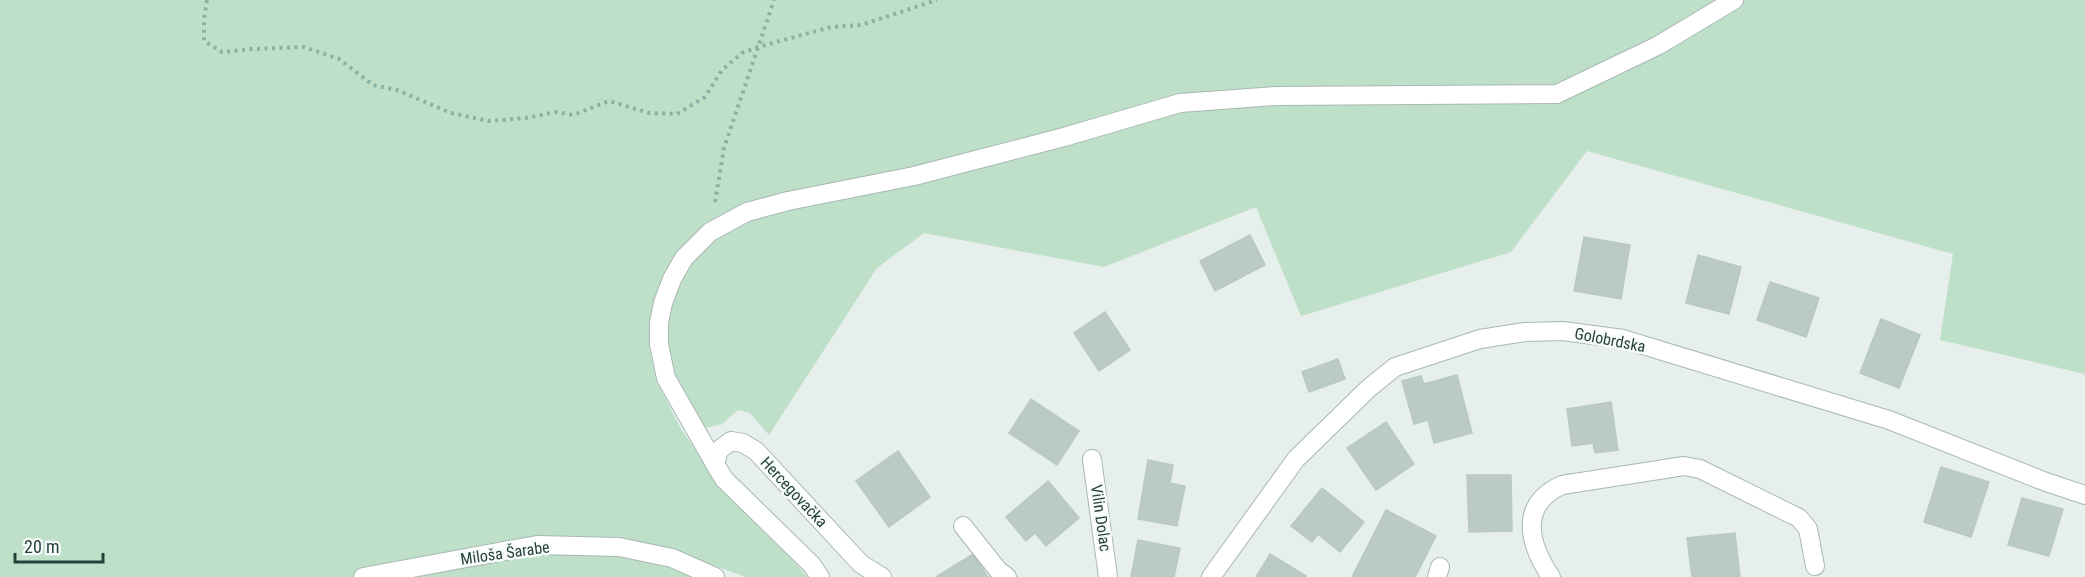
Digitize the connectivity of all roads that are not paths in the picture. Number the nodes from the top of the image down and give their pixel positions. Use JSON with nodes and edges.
{"nodes":[{"id":1,"x":1734,"y":0,"type":"edge"},
{"id":2,"x":1092,"y":459,"type":"dead end"},
{"id":3,"x":715,"y":464,"type":"junction"},
{"id":4,"x":2085,"y":495,"type":"edge"},
{"id":5,"x":963,"y":526,"type":"dead end"},
{"id":6,"x":1815,"y":566,"type":"dead end"},
{"id":7,"x":363,"y":577,"type":"edge"},
{"id":8,"x":715,"y":577,"type":"edge"},
{"id":9,"x":820,"y":577,"type":"edge"},
{"id":10,"x":882,"y":577,"type":"edge"},
{"id":11,"x":1007,"y":577,"type":"edge"},
{"id":12,"x":1108,"y":577,"type":"edge"},
{"id":13,"x":1211,"y":577,"type":"edge"},
{"id":14,"x":1551,"y":577,"type":"edge"}],
"edges":[{"from":1,"to":3,"type":"street"},
{"from":2,"to":12,"type":"street","name":"Vilin Dolac"},
{"from":3,"to":9,"type":"street"},
{"from":3,"to":10,"type":"street","name":"Hercegovačka"},
{"from":4,"to":13,"type":"street","name":"Golobrdska"},
{"from":5,"to":11,"type":"street"},
{"from":6,"to":14,"type":"street"},
{"from":7,"to":8,"type":"street","name":"Miloša Šarabe"}]}
